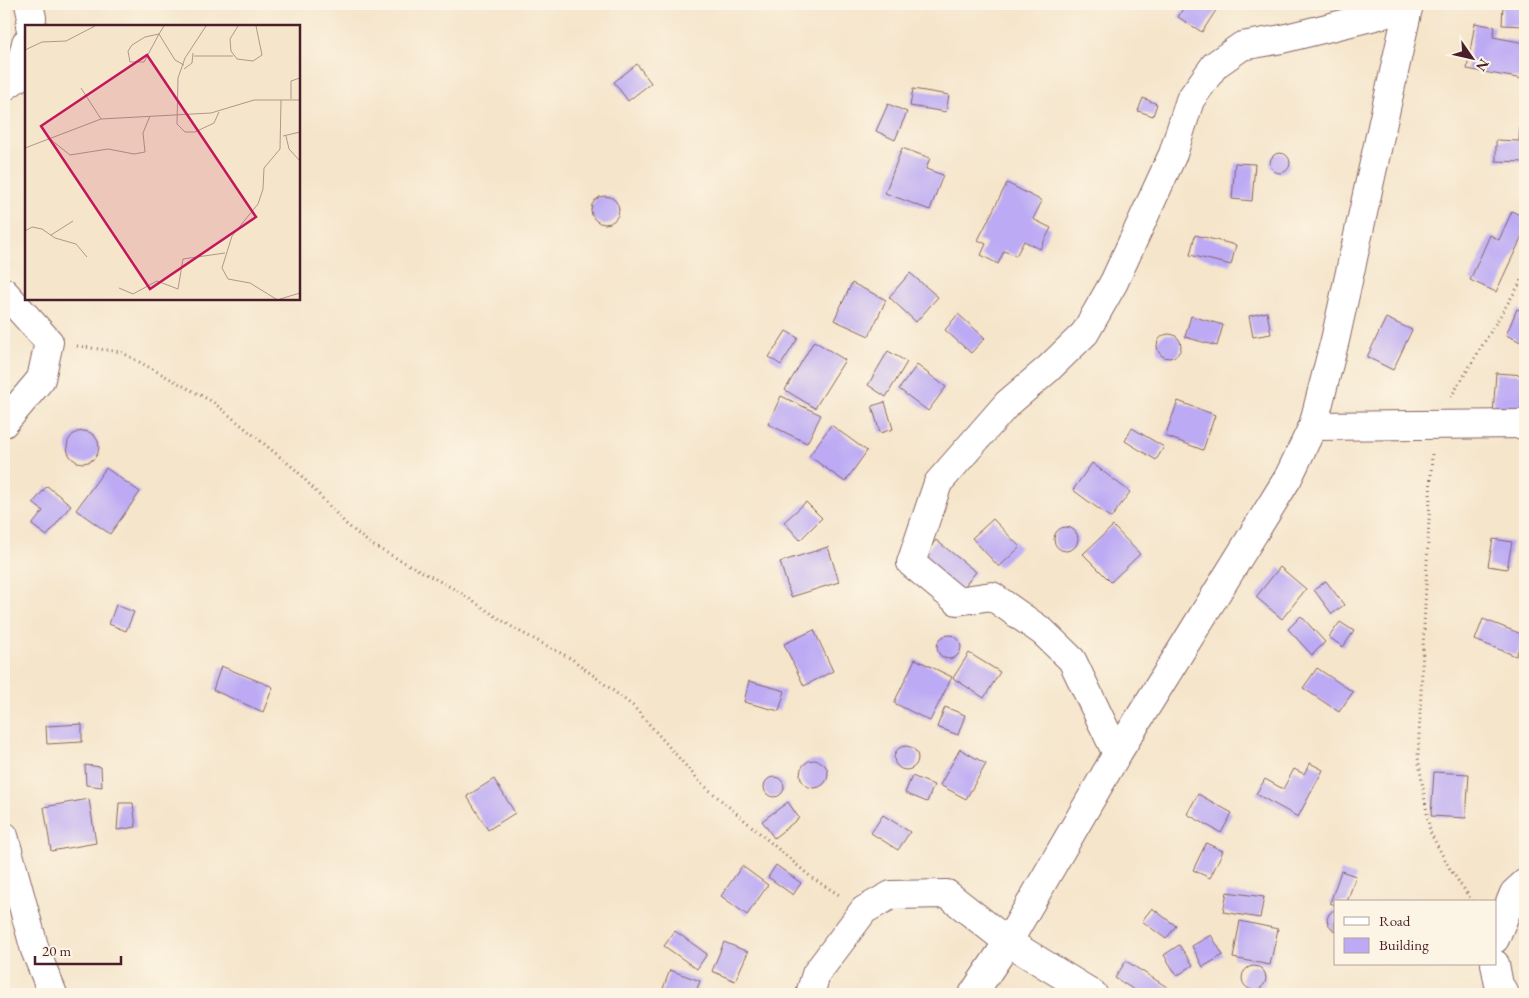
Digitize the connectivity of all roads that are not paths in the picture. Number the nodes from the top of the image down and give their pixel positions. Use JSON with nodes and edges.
{"nodes":[{"id":1,"x":30,"y":4,"type":"edge"},
{"id":2,"x":1408,"y":6,"type":"edge"},
{"id":3,"x":30,"y":25,"type":"edge"},
{"id":4,"x":25,"y":47,"type":"edge"},
{"id":5,"x":4,"y":87,"type":"edge"},
{"id":6,"x":4,"y":292,"type":"edge"},
{"id":7,"x":4,"y":423,"type":"edge"},
{"id":8,"x":1525,"y":424,"type":"edge"},
{"id":9,"x":1313,"y":426,"type":"junction"},
{"id":10,"x":1117,"y":754,"type":"junction"},
{"id":11,"x":4,"y":836,"type":"edge"},
{"id":12,"x":1525,"y":883,"type":"edge"},
{"id":13,"x":1496,"y":937,"type":"edge"},
{"id":14,"x":1008,"y":942,"type":"junction"},
{"id":15,"x":1495,"y":966,"type":"edge"},
{"id":16,"x":52,"y":994,"type":"edge"},
{"id":17,"x":810,"y":994,"type":"edge"},
{"id":18,"x":973,"y":994,"type":"edge"},
{"id":19,"x":1093,"y":994,"type":"edge"},
{"id":20,"x":1504,"y":994,"type":"edge"}],
"edges":[{"from":1,"to":3,"type":"street"},
{"from":2,"to":9,"type":"street"},
{"from":2,"to":10,"type":"street"},
{"from":4,"to":5,"type":"street"},
{"from":6,"to":7,"type":"street"},
{"from":8,"to":9,"type":"street"},
{"from":9,"to":10,"type":"street"},
{"from":10,"to":14,"type":"street"},
{"from":11,"to":16,"type":"street"},
{"from":12,"to":13,"type":"street"},
{"from":14,"to":17,"type":"street"},
{"from":14,"to":18,"type":"street"},
{"from":14,"to":19,"type":"street"},
{"from":15,"to":20,"type":"street"}]}
